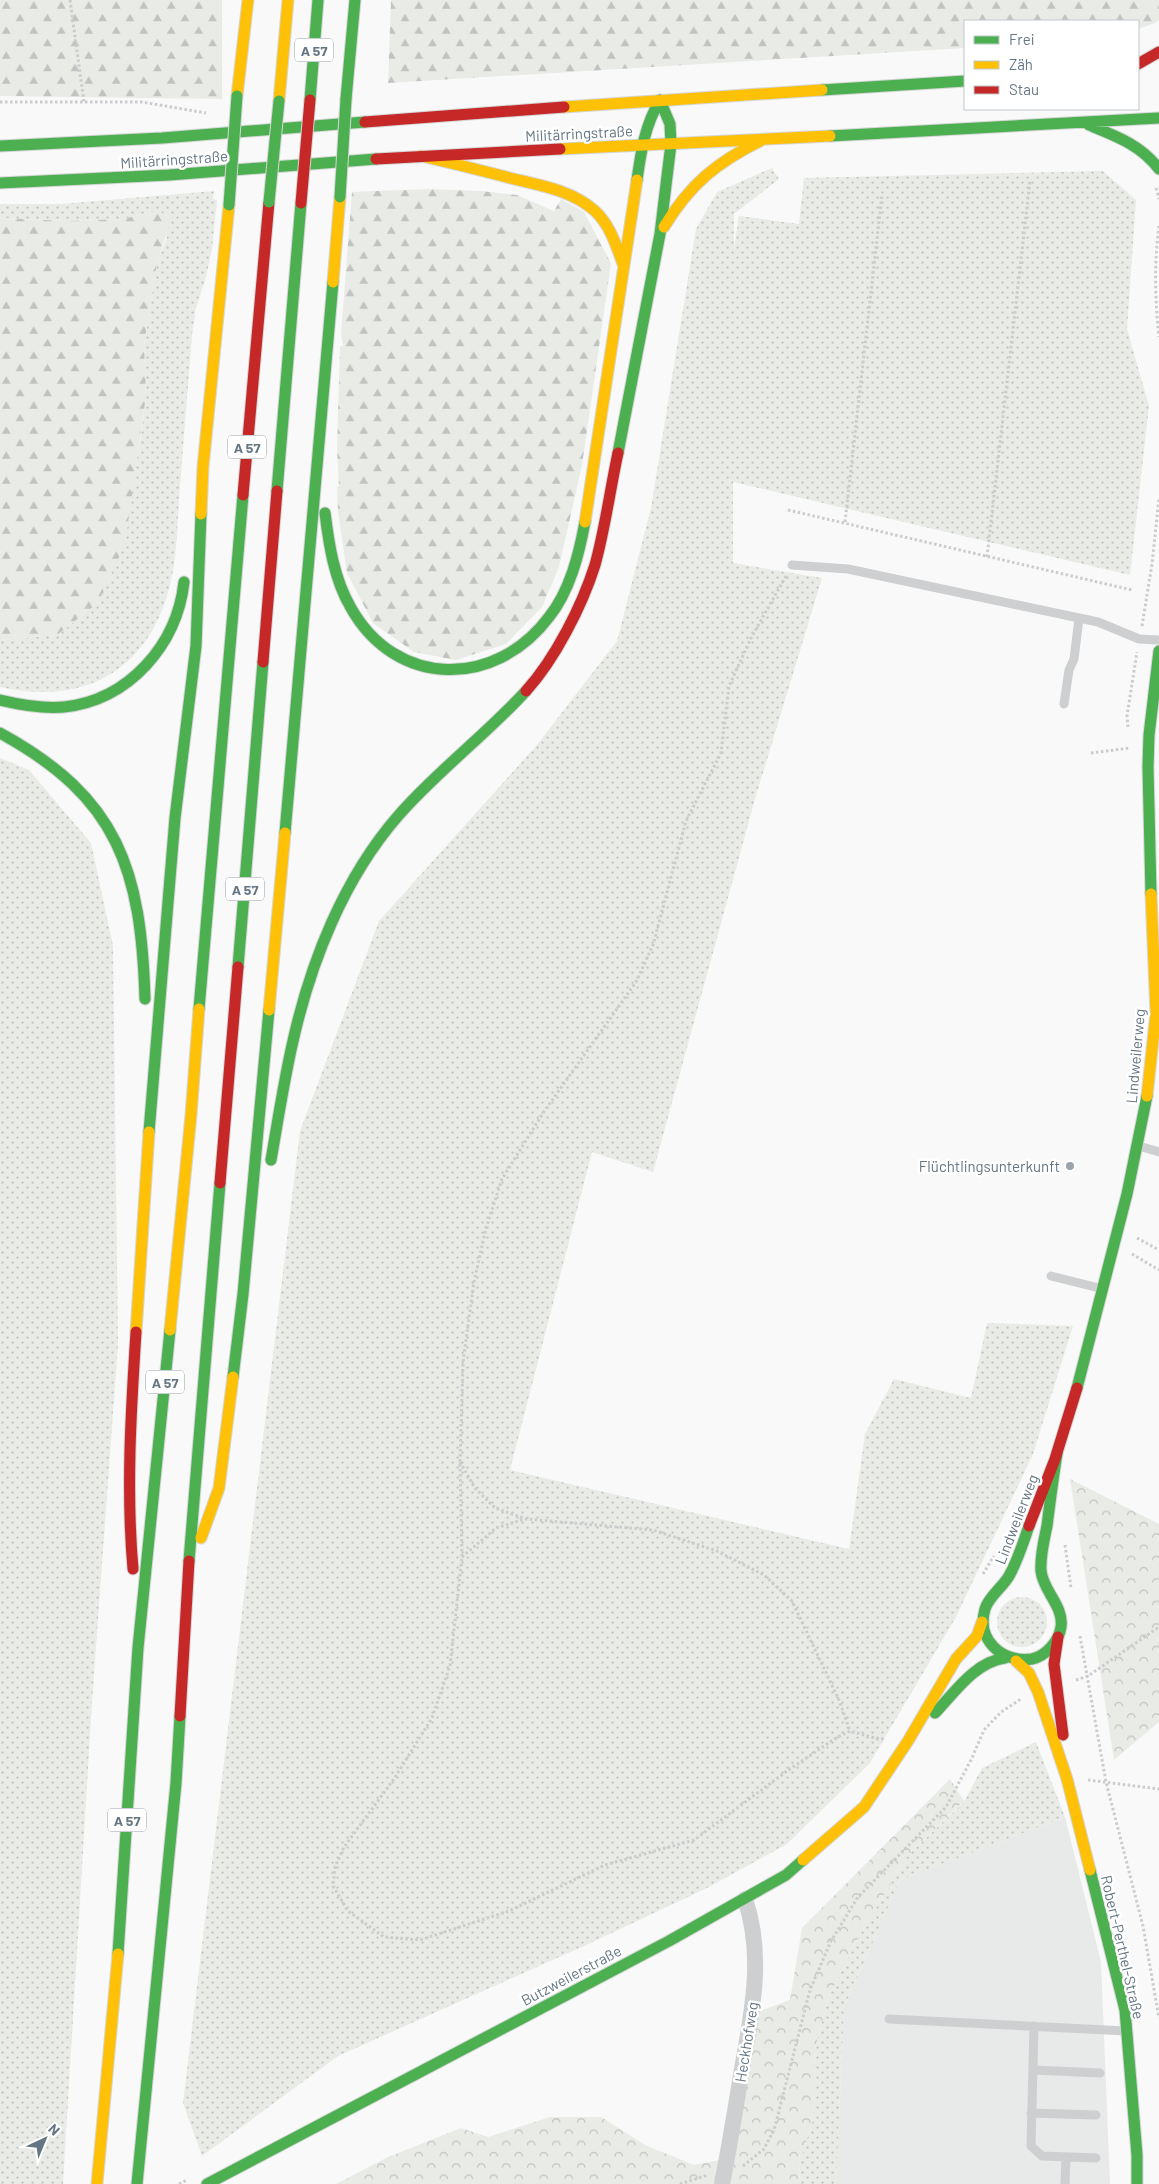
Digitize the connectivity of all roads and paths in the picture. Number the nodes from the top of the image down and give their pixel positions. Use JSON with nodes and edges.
{"nodes":[{"id":1,"x":70,"y":0,"type":"edge"},
{"id":2,"x":248,"y":0,"type":"edge"},
{"id":3,"x":288,"y":0,"type":"edge"},
{"id":4,"x":318,"y":0,"type":"edge"},
{"id":5,"x":355,"y":0,"type":"edge"},
{"id":6,"x":1159,"y":52,"type":"edge"},
{"id":7,"x":1139,"y":63,"type":"edge"},
{"id":8,"x":1139,"y":72,"type":"edge"},
{"id":9,"x":1152,"y":72,"type":"dead end"},
{"id":10,"x":964,"y":81,"type":"edge"},
{"id":11,"x":660,"y":100,"type":"junction"},
{"id":12,"x":84,"y":102,"type":"dead end"},
{"id":13,"x":1159,"y":118,"type":"edge"},
{"id":14,"x":1081,"y":122,"type":"junction"},
{"id":15,"x":762,"y":140,"type":"junction"},
{"id":16,"x":643,"y":144,"type":"junction"},
{"id":17,"x":670,"y":144,"type":"junction"},
{"id":18,"x":0,"y":146,"type":"edge"},
{"id":19,"x":421,"y":156,"type":"junction"},
{"id":20,"x":1159,"y":169,"type":"edge"},
{"id":21,"x":1030,"y":181,"type":"dead end"},
{"id":22,"x":0,"y":183,"type":"edge"},
{"id":23,"x":882,"y":195,"type":"dead end"},
{"id":24,"x":1159,"y":226,"type":"edge"},
{"id":25,"x":660,"y":234,"type":"junction"},
{"id":26,"x":624,"y":266,"type":"junction"},
{"id":27,"x":1159,"y":338,"type":"edge"},
{"id":28,"x":319,"y":462,"type":"junction"},
{"id":29,"x":203,"y":467,"type":"junction"},
{"id":30,"x":1159,"y":498,"type":"edge"},
{"id":31,"x":788,"y":510,"type":"dead end"},
{"id":32,"x":845,"y":522,"type":"junction"},
{"id":33,"x":188,"y":538,"type":"dead end"},
{"id":34,"x":987,"y":556,"type":"junction"},
{"id":35,"x":212,"y":563,"type":"dead end"},
{"id":36,"x":792,"y":565,"type":"joint"},
{"id":37,"x":185,"y":566,"type":"dead end"},
{"id":38,"x":1132,"y":590,"type":"dead end"},
{"id":39,"x":1079,"y":618,"type":"junction"},
{"id":40,"x":220,"y":636,"type":"dead end"},
{"id":41,"x":1139,"y":639,"type":"junction"},
{"id":42,"x":1159,"y":640,"type":"edge"},
{"id":43,"x":1159,"y":651,"type":"edge"},
{"id":44,"x":225,"y":692,"type":"junction"},
{"id":45,"x":0,"y":700,"type":"edge"},
{"id":46,"x":1064,"y":704,"type":"dead end"},
{"id":47,"x":1129,"y":732,"type":"dead end"},
{"id":48,"x":0,"y":733,"type":"edge"},
{"id":49,"x":1129,"y":740,"type":"dead end"},
{"id":50,"x":1130,"y":748,"type":"junction"},
{"id":51,"x":1149,"y":749,"type":"junction"},
{"id":52,"x":1091,"y":753,"type":"dead end"},
{"id":53,"x":1131,"y":754,"type":"dead end"},
{"id":54,"x":1157,"y":1020,"type":"edge"},
{"id":55,"x":149,"y":1133,"type":"junction"},
{"id":56,"x":1139,"y":1146,"type":"junction"},
{"id":57,"x":1159,"y":1152,"type":"edge"},
{"id":58,"x":269,"y":1175,"type":"dead end"},
{"id":59,"x":263,"y":1204,"type":"dead end"},
{"id":60,"x":1139,"y":1239,"type":"dead end"},
{"id":61,"x":1159,"y":1250,"type":"edge"},
{"id":62,"x":1127,"y":1251,"type":"dead end"},
{"id":63,"x":1158,"y":1268,"type":"edge"},
{"id":64,"x":1051,"y":1276,"type":"dead end"},
{"id":65,"x":1103,"y":1290,"type":"junction"},
{"id":66,"x":243,"y":1294,"type":"junction"},
{"id":67,"x":1057,"y":1454,"type":"junction"},
{"id":68,"x":460,"y":1461,"type":"junction"},
{"id":69,"x":526,"y":1519,"type":"junction"},
{"id":70,"x":1065,"y":1536,"type":"dead end"},
{"id":71,"x":995,"y":1554,"type":"dead end"},
{"id":72,"x":462,"y":1557,"type":"junction"},
{"id":73,"x":188,"y":1575,"type":"junction"},
{"id":74,"x":982,"y":1578,"type":"dead end"},
{"id":75,"x":1021,"y":1583,"type":"dead end"},
{"id":76,"x":1033,"y":1585,"type":"dead end"},
{"id":77,"x":1071,"y":1589,"type":"dead end"},
{"id":78,"x":995,"y":1592,"type":"junction"},
{"id":79,"x":1051,"y":1596,"type":"junction"},
{"id":80,"x":982,"y":1622,"type":"junction"},
{"id":81,"x":1159,"y":1627,"type":"edge"},
{"id":82,"x":1080,"y":1633,"type":"dead end"},
{"id":83,"x":1058,"y":1637,"type":"junction"},
{"id":84,"x":138,"y":1648,"type":"junction"},
{"id":85,"x":1011,"y":1659,"type":"junction"},
{"id":86,"x":1088,"y":1676,"type":"junction"},
{"id":87,"x":1025,"y":1696,"type":"dead end"},
{"id":88,"x":850,"y":1731,"type":"junction"},
{"id":89,"x":894,"y":1739,"type":"dead end"},
{"id":90,"x":908,"y":1741,"type":"junction"},
{"id":91,"x":1067,"y":1779,"type":"junction"},
{"id":92,"x":1106,"y":1782,"type":"junction"},
{"id":93,"x":1159,"y":1790,"type":"edge"},
{"id":94,"x":745,"y":1899,"type":"junction"},
{"id":95,"x":1159,"y":2018,"type":"edge"},
{"id":96,"x":889,"y":2019,"type":"dead end"},
{"id":97,"x":1034,"y":2026,"type":"junction"},
{"id":98,"x":1127,"y":2031,"type":"junction"},
{"id":99,"x":1033,"y":2070,"type":"junction"},
{"id":100,"x":1100,"y":2073,"type":"dead end"},
{"id":101,"x":1031,"y":2113,"type":"junction"},
{"id":102,"x":1096,"y":2114,"type":"dead end"},
{"id":103,"x":1066,"y":2157,"type":"junction"},
{"id":104,"x":1096,"y":2158,"type":"dead end"},
{"id":105,"x":723,"y":2179,"type":"edge"},
{"id":106,"x":185,"y":2181,"type":"dead end"},
{"id":107,"x":97,"y":2184,"type":"edge"},
{"id":108,"x":137,"y":2184,"type":"edge"},
{"id":109,"x":179,"y":2184,"type":"edge"},
{"id":110,"x":207,"y":2184,"type":"edge"},
{"id":111,"x":680,"y":2184,"type":"edge"},
{"id":112,"x":1065,"y":2184,"type":"edge"},
{"id":113,"x":1137,"y":2184,"type":"edge"}],
"edges":[{"from":1,"to":12,"type":"path"},
{"from":2,"to":29,"type":"main road","number":"A 57","bridge":true},
{"from":3,"to":44,"type":"main road","number":"A 57","bridge":true},
{"from":4,"to":73,"type":"main road","number":"A 57","bridge":true},
{"from":5,"to":28,"type":"main road","bridge":true},
{"from":6,"to":7,"type":"main road"},
{"from":8,"to":9,"type":"main road"},
{"from":10,"to":11,"type":"main road","name":"Militärringstraße"},
{"from":11,"to":16,"type":"main road"},
{"from":11,"to":17,"type":"main road"},
{"from":11,"to":18,"type":"main road","name":"Militärringstraße"},
{"from":13,"to":14,"type":"main road","name":"Militärringstraße"},
{"from":14,"to":15,"type":"main road","name":"Militärringstraße"},
{"from":14,"to":20,"type":"main road"},
{"from":15,"to":17,"type":"main road","name":"Militärringstraße"},
{"from":15,"to":25,"type":"main road"},
{"from":16,"to":17,"type":"main road","name":"Militärringstraße"},
{"from":16,"to":19,"type":"main road","name":"Militärringstraße"},
{"from":16,"to":26,"type":"main road"},
{"from":17,"to":25,"type":"main road"},
{"from":19,"to":22,"type":"main road","name":"Militärringstraße"},
{"from":19,"to":26,"type":"main road"},
{"from":21,"to":34,"type":"path"},
{"from":23,"to":32,"type":"path"},
{"from":24,"to":27,"type":"path"},
{"from":25,"to":58,"type":"main road"},
{"from":26,"to":28,"type":"main road"},
{"from":28,"to":66,"type":"main road"},
{"from":29,"to":33,"type":"main road"},
{"from":29,"to":35,"type":"main road"},
{"from":29,"to":55,"type":"main road"},
{"from":30,"to":41,"type":"path"},
{"from":31,"to":32,"type":"path"},
{"from":32,"to":34,"type":"path"},
{"from":34,"to":38,"type":"path"},
{"from":36,"to":39,"type":"lane"},
{"from":36,"to":68,"type":"path"},
{"from":37,"to":45,"type":"main road"},
{"from":39,"to":41,"type":"lane"},
{"from":39,"to":46,"type":"lane"},
{"from":40,"to":44,"type":"main road"},
{"from":41,"to":42,"type":"lane"},
{"from":41,"to":47,"type":"path"},
{"from":43,"to":51,"type":"main road","name":"Lindweilerweg"},
{"from":44,"to":84,"type":"main road","number":"A 57"},
{"from":48,"to":55,"type":"main road"},
{"from":49,"to":50,"type":"path"},
{"from":50,"to":51,"type":"path"},
{"from":50,"to":52,"type":"path"},
{"from":50,"to":53,"type":"path"},
{"from":51,"to":54,"type":"main road","name":"Lindweilerweg"},
{"from":54,"to":56,"type":"main road","name":"Lindweilerweg"},
{"from":55,"to":84,"type":"main road","number":"A 57"},
{"from":56,"to":57,"type":"lane"},
{"from":56,"to":65,"type":"main road","name":"Lindweilerweg"},
{"from":59,"to":66,"type":"main road"},
{"from":60,"to":61,"type":"path"},
{"from":62,"to":63,"type":"path"},
{"from":64,"to":65,"type":"lane"},
{"from":65,"to":67,"type":"main road","name":"Lindweilerweg"},
{"from":66,"to":73,"type":"main road"},
{"from":67,"to":78,"type":"main road","name":"Lindweilerweg"},
{"from":67,"to":79,"type":"main road","name":"Lindweilerweg"},
{"from":68,"to":69,"type":"path"},
{"from":68,"to":72,"type":"path"},
{"from":69,"to":72,"type":"path"},
{"from":69,"to":88,"type":"path"},
{"from":70,"to":77,"type":"path"},
{"from":71,"to":74,"type":"path"},
{"from":72,"to":88,"type":"path"},
{"from":73,"to":108,"type":"main road","number":"A 57"},
{"from":75,"to":78,"type":"main road","name":"Lindweilerweg"},
{"from":76,"to":79,"type":"main road"},
{"from":78,"to":80,"type":"main road","name":"Lindweilerweg"},
{"from":79,"to":83,"type":"main road","name":"Lindweilerweg"},
{"from":80,"to":85,"type":"main road"},
{"from":80,"to":90,"type":"main road","name":"Butzweilerstraße"},
{"from":81,"to":86,"type":"path"},
{"from":82,"to":86,"type":"path"},
{"from":83,"to":85,"type":"main road"},
{"from":83,"to":91,"type":"main road","name":"Robert-Perthel-Straße"},
{"from":84,"to":107,"type":"main road","number":"A 57"},
{"from":85,"to":90,"type":"main road","name":"Butzweilerstraße"},
{"from":85,"to":91,"type":"main road","name":"Robert-Perthel-Straße"},
{"from":86,"to":92,"type":"path"},
{"from":87,"to":105,"type":"path"},
{"from":88,"to":89,"type":"path"},
{"from":90,"to":94,"type":"main road","name":"Butzweilerstraße"},
{"from":91,"to":92,"type":"path"},
{"from":91,"to":98,"type":"main road","name":"Robert-Perthel-Straße"},
{"from":92,"to":93,"type":"path"},
{"from":92,"to":95,"type":"path"},
{"from":94,"to":105,"type":"street","name":"Heckhofweg"},
{"from":94,"to":110,"type":"main road","name":"Butzweilerstraße"},
{"from":96,"to":97,"type":"lane"},
{"from":97,"to":98,"type":"lane"},
{"from":97,"to":99,"type":"lane"},
{"from":98,"to":113,"type":"main road","name":"Robert-Perthel-Straße"},
{"from":99,"to":100,"type":"lane"},
{"from":99,"to":101,"type":"lane"},
{"from":101,"to":102,"type":"lane"},
{"from":101,"to":103,"type":"lane"},
{"from":103,"to":104,"type":"lane"},
{"from":103,"to":112,"type":"lane"},
{"from":105,"to":111,"type":"path"},
{"from":106,"to":109,"type":"path"}]}
